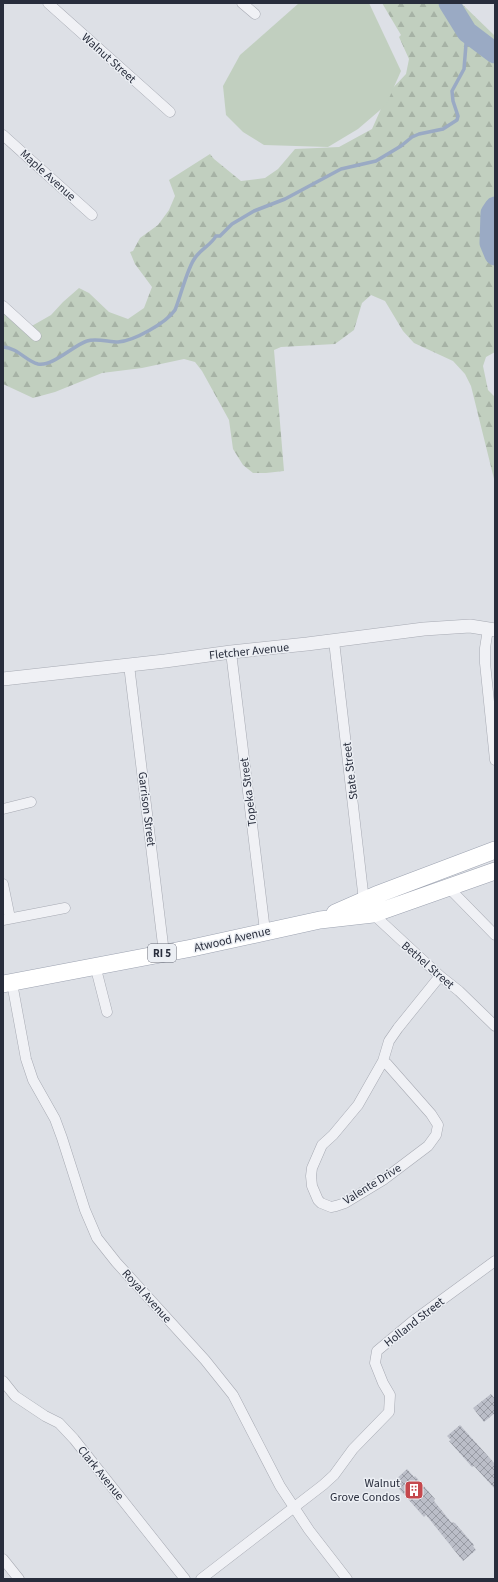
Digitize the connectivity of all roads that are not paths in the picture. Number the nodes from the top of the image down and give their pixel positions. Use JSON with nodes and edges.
{"nodes":[{"id":1,"x":48,"y":3,"type":"edge"},
{"id":2,"x":242,"y":3,"type":"edge"},
{"id":3,"x":255,"y":14,"type":"dead end"},
{"id":4,"x":170,"y":112,"type":"dead end"},
{"id":5,"x":3,"y":135,"type":"edge"},
{"id":6,"x":92,"y":215,"type":"dead end"},
{"id":7,"x":3,"y":306,"type":"edge"},
{"id":8,"x":36,"y":336,"type":"dead end"},
{"id":9,"x":491,"y":630,"type":"edge"},
{"id":10,"x":334,"y":641,"type":"junction"},
{"id":11,"x":231,"y":652,"type":"junction"},
{"id":12,"x":129,"y":665,"type":"junction"},
{"id":13,"x":3,"y":679,"type":"edge"},
{"id":14,"x":495,"y":760,"type":"edge"},
{"id":15,"x":31,"y":802,"type":"dead end"},
{"id":16,"x":3,"y":809,"type":"edge"},
{"id":17,"x":495,"y":850,"type":"edge"},
{"id":18,"x":495,"y":871,"type":"edge"},
{"id":19,"x":3,"y":884,"type":"edge"},
{"id":20,"x":449,"y":888,"type":"junction"},
{"id":21,"x":368,"y":907,"type":"junction"},
{"id":22,"x":65,"y":908,"type":"dead end"},
{"id":23,"x":7,"y":919,"type":"edge"},
{"id":24,"x":265,"y":931,"type":"junction"},
{"id":25,"x":495,"y":935,"type":"edge"},
{"id":26,"x":164,"y":953,"type":"junction"},
{"id":27,"x":95,"y":965,"type":"junction"},
{"id":28,"x":440,"y":976,"type":"junction"},
{"id":29,"x":7,"y":983,"type":"edge"},
{"id":30,"x":106,"y":1012,"type":"dead end"},
{"id":31,"x":495,"y":1026,"type":"edge"},
{"id":32,"x":382,"y":1062,"type":"junction"},
{"id":33,"x":495,"y":1261,"type":"edge"},
{"id":34,"x":3,"y":1381,"type":"edge"},
{"id":35,"x":294,"y":1506,"type":"junction"},
{"id":36,"x":3,"y":1558,"type":"edge"},
{"id":37,"x":19,"y":1579,"type":"edge"},
{"id":38,"x":185,"y":1579,"type":"edge"},
{"id":39,"x":201,"y":1579,"type":"edge"},
{"id":40,"x":347,"y":1579,"type":"edge"}],
"edges":[{"from":1,"to":4,"type":"street","name":"Walnut Street"},
{"from":2,"to":3,"type":"street"},
{"from":5,"to":6,"type":"street","name":"Maple Avenue"},
{"from":7,"to":8,"type":"street"},
{"from":9,"to":10,"type":"street","name":"Fletcher Avenue"},
{"from":9,"to":14,"type":"street"},
{"from":10,"to":11,"type":"street","name":"Fletcher Avenue"},
{"from":10,"to":21,"type":"street","name":"State Street"},
{"from":11,"to":12,"type":"street","name":"Fletcher Avenue"},
{"from":11,"to":24,"type":"street","name":"Topeka Street"},
{"from":12,"to":13,"type":"street","name":"Fletcher Avenue"},
{"from":12,"to":26,"type":"street","name":"Garrison Street"},
{"from":15,"to":16,"type":"street"},
{"from":17,"to":21,"type":"main road","name":"Atwood Avenue","number":"RI 5"},
{"from":18,"to":20,"type":"main road","name":"Atwood Avenue","number":"RI 5"},
{"from":19,"to":23,"type":"street"},
{"from":20,"to":21,"type":"main road","name":"Atwood Avenue","number":"RI 5"},
{"from":20,"to":25,"type":"street"},
{"from":21,"to":24,"type":"main road","name":"Atwood Avenue","number":"RI 5"},
{"from":21,"to":28,"type":"street","name":"Bethel Street"},
{"from":22,"to":23,"type":"street"},
{"from":24,"to":26,"type":"main road","name":"Atwood Avenue","number":"RI 5"},
{"from":26,"to":27,"type":"main road","name":"Atwood Avenue","number":"RI 5"},
{"from":27,"to":29,"type":"main road","name":"Atwood Avenue","number":"RI 5"},
{"from":27,"to":30,"type":"street"},
{"from":28,"to":31,"type":"street","name":"Bethel Street"},
{"from":28,"to":32,"type":"street","name":"Valente Drive"},
{"from":29,"to":35,"type":"street","name":"Royal Avenue"},
{"from":32,"to":32,"type":"street","name":"Valente Drive"},
{"from":33,"to":35,"type":"street","name":"Holland Street"},
{"from":34,"to":38,"type":"street","name":"Clark Avenue"},
{"from":35,"to":39,"type":"street","name":"Holland Street"},
{"from":35,"to":40,"type":"street","name":"Royal Avenue"},
{"from":36,"to":37,"type":"street"}]}
